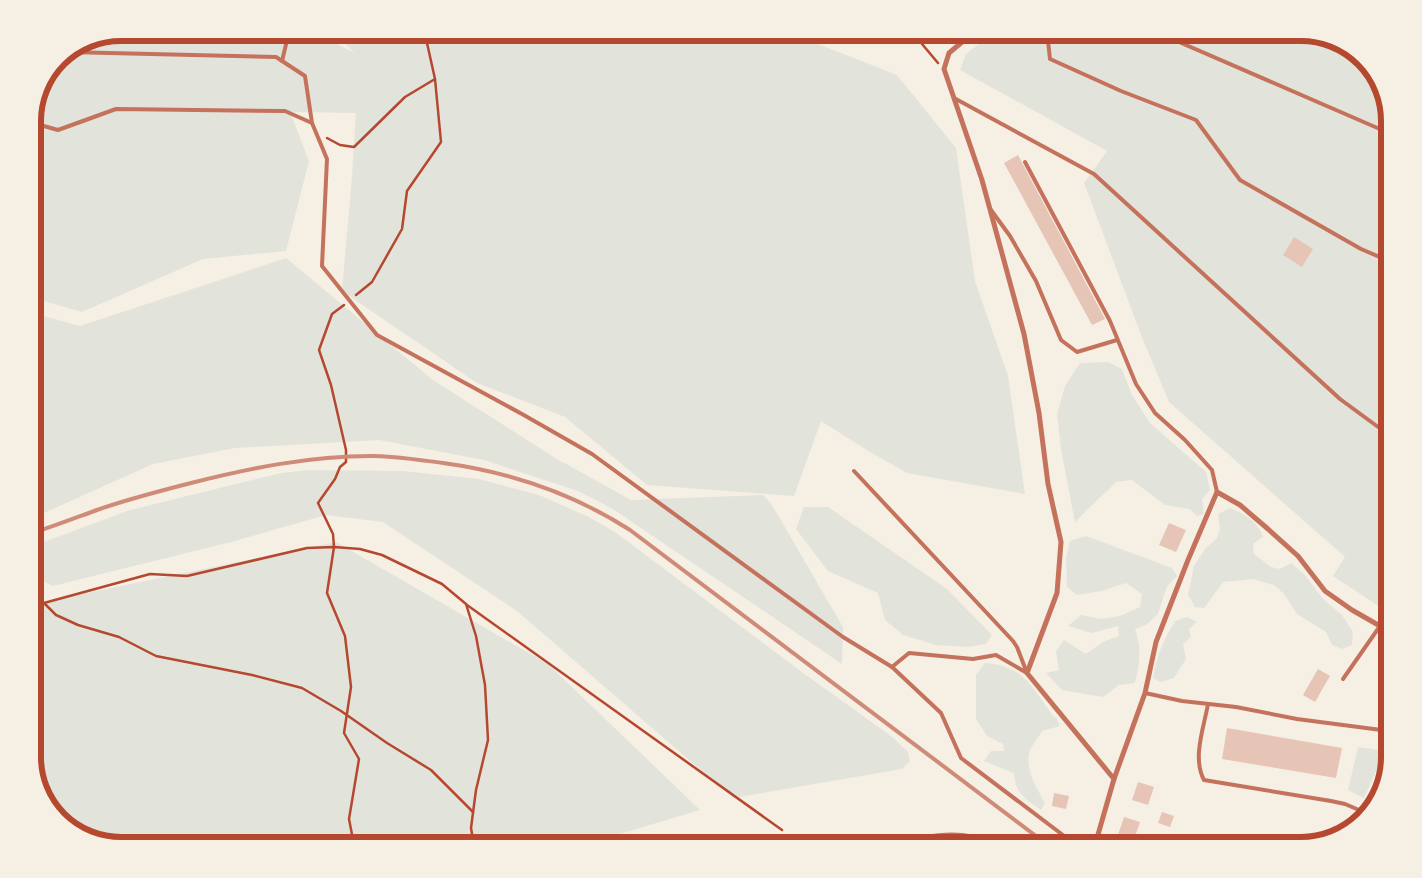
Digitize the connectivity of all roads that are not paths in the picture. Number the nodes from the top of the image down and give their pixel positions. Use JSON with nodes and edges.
{"nodes":[{"id":1,"x":287,"y":41,"type":"edge"},
{"id":2,"x":963,"y":41,"type":"edge"},
{"id":3,"x":1048,"y":41,"type":"edge"},
{"id":4,"x":1177,"y":41,"type":"edge"},
{"id":5,"x":81,"y":52,"type":"edge"},
{"id":6,"x":282,"y":61,"type":"junction"},
{"id":7,"x":954,"y":98,"type":"junction"},
{"id":8,"x":312,"y":123,"type":"junction"},
{"id":9,"x":41,"y":125,"type":"edge"},
{"id":10,"x":1381,"y":130,"type":"edge"},
{"id":11,"x":1025,"y":162,"type":"dead end"},
{"id":12,"x":989,"y":208,"type":"junction"},
{"id":13,"x":1381,"y":258,"type":"edge"},
{"id":14,"x":1117,"y":340,"type":"junction"},
{"id":15,"x":1381,"y":429,"type":"edge"},
{"id":16,"x":854,"y":471,"type":"dead end"},
{"id":17,"x":1217,"y":492,"type":"junction"},
{"id":18,"x":1380,"y":626,"type":"joint"},
{"id":19,"x":892,"y":667,"type":"junction"},
{"id":20,"x":1026,"y":673,"type":"junction"},
{"id":21,"x":1344,"y":679,"type":"dead end"},
{"id":22,"x":1144,"y":693,"type":"junction"},
{"id":23,"x":1208,"y":704,"type":"junction"},
{"id":24,"x":1381,"y":730,"type":"edge"},
{"id":25,"x":1114,"y":779,"type":"junction"},
{"id":26,"x":1360,"y":810,"type":"edge"},
{"id":27,"x":931,"y":837,"type":"edge"},
{"id":28,"x":974,"y":837,"type":"edge"},
{"id":29,"x":1064,"y":837,"type":"edge"},
{"id":30,"x":1098,"y":837,"type":"edge"}],
"edges":[{"from":1,"to":6,"type":"lane"},
{"from":2,"to":7,"type":"street"},
{"from":3,"to":13,"type":"lane"},
{"from":4,"to":10,"type":"lane"},
{"from":5,"to":6,"type":"lane"},
{"from":6,"to":8,"type":"lane"},
{"from":7,"to":12,"type":"street"},
{"from":7,"to":15,"type":"lane"},
{"from":8,"to":9,"type":"lane"},
{"from":8,"to":19,"type":"lane"},
{"from":11,"to":14,"type":"lane"},
{"from":12,"to":14,"type":"lane"},
{"from":12,"to":20,"type":"street"},
{"from":14,"to":17,"type":"lane"},
{"from":16,"to":20,"type":"lane"},
{"from":17,"to":18,"type":"street"},
{"from":17,"to":22,"type":"street"},
{"from":18,"to":21,"type":"lane"},
{"from":19,"to":20,"type":"lane"},
{"from":19,"to":29,"type":"lane"},
{"from":20,"to":25,"type":"street"},
{"from":22,"to":23,"type":"lane"},
{"from":22,"to":25,"type":"street"},
{"from":23,"to":24,"type":"lane"},
{"from":23,"to":26,"type":"lane"},
{"from":25,"to":30,"type":"street"},
{"from":27,"to":28,"type":"street"}]}
